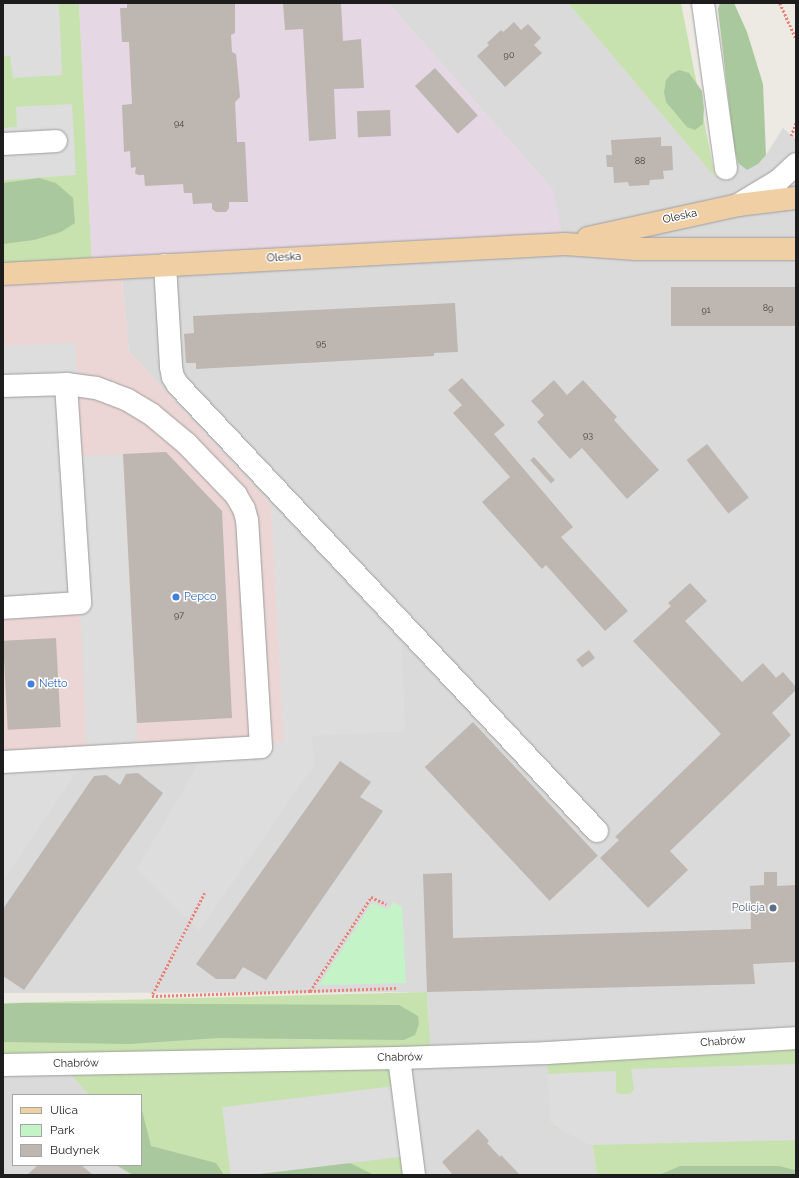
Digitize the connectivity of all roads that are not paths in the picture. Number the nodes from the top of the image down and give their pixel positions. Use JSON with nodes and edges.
{"nodes":[{"id":1,"x":703,"y":3,"type":"edge"},
{"id":2,"x":56,"y":141,"type":"dead end"},
{"id":3,"x":3,"y":144,"type":"edge"},
{"id":4,"x":796,"y":164,"type":"edge"},
{"id":5,"x":726,"y":168,"type":"dead end"},
{"id":6,"x":796,"y":198,"type":"edge"},
{"id":7,"x":738,"y":205,"type":"junction"},
{"id":8,"x":565,"y":244,"type":"junction"},
{"id":9,"x":796,"y":249,"type":"edge"},
{"id":10,"x":165,"y":264,"type":"junction"},
{"id":11,"x":3,"y":274,"type":"edge"},
{"id":12,"x":66,"y":384,"type":"junction"},
{"id":13,"x":3,"y":386,"type":"edge"},
{"id":14,"x":3,"y":608,"type":"edge"},
{"id":15,"x":3,"y":762,"type":"edge"},
{"id":16,"x":597,"y":831,"type":"dead end"},
{"id":17,"x":796,"y":1038,"type":"edge"},
{"id":18,"x":399,"y":1058,"type":"junction"},
{"id":19,"x":3,"y":1065,"type":"edge"},
{"id":20,"x":414,"y":1175,"type":"edge"}],
"edges":[{"from":1,"to":5,"type":"street"},
{"from":2,"to":3,"type":"street"},
{"from":4,"to":7,"type":"street"},
{"from":6,"to":7,"type":"main road","name":"Oleska"},
{"from":7,"to":8,"type":"main road","name":"Oleska"},
{"from":8,"to":9,"type":"main road","name":"Oleska"},
{"from":8,"to":10,"type":"main road","name":"Oleska"},
{"from":10,"to":11,"type":"main road","name":"Oleska"},
{"from":10,"to":16,"type":"street"},
{"from":12,"to":13,"type":"street"},
{"from":12,"to":14,"type":"street"},
{"from":12,"to":15,"type":"street"},
{"from":17,"to":18,"type":"street","name":"Chabrów"},
{"from":18,"to":19,"type":"street","name":"Chabrów"},
{"from":18,"to":20,"type":"street"}]}
